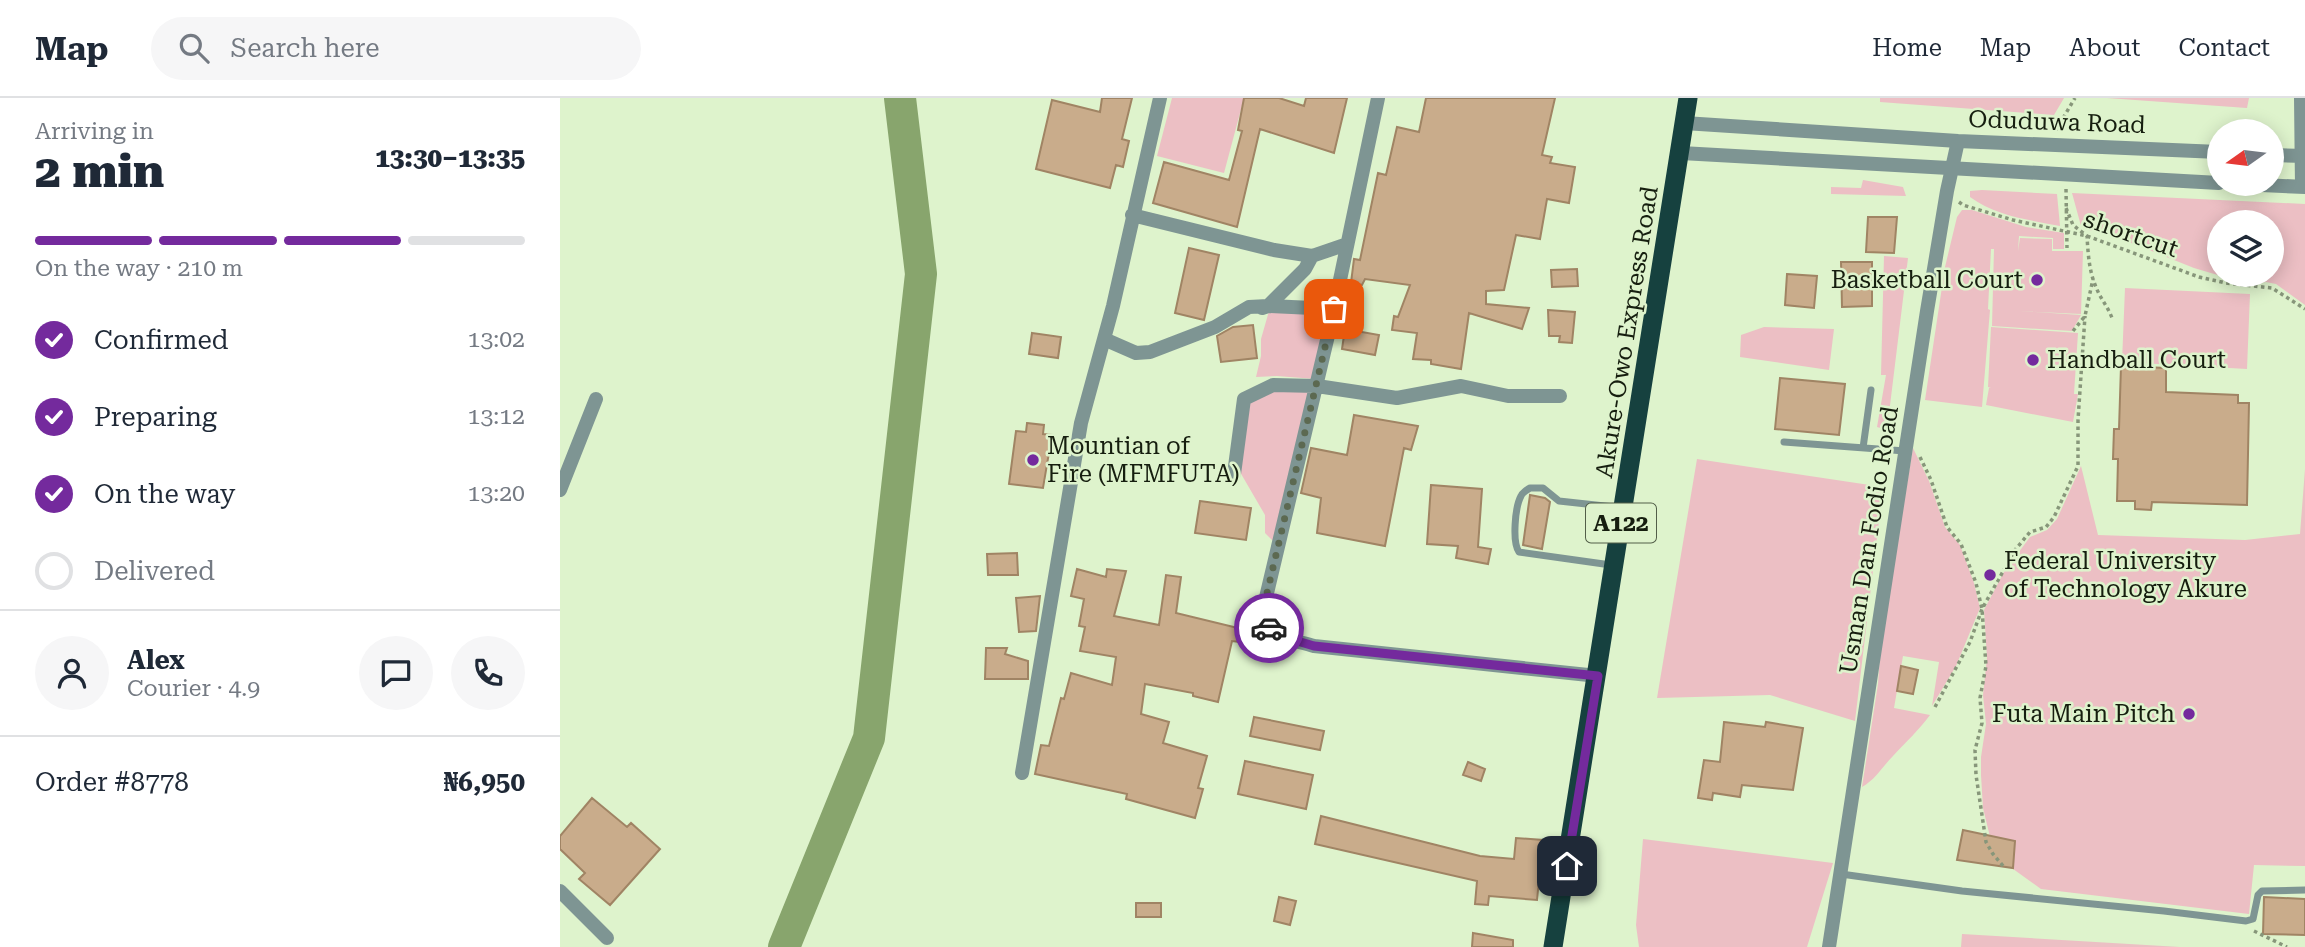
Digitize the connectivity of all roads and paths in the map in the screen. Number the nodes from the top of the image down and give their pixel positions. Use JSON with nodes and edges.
{"nodes":[{"id":1,"x":1160,"y":98,"type":"edge"},
{"id":2,"x":1378,"y":98,"type":"edge"},
{"id":3,"x":1688,"y":98,"type":"edge"},
{"id":4,"x":2075,"y":98,"type":"edge"},
{"id":5,"x":2301,"y":102,"type":"edge"},
{"id":6,"x":1684,"y":124,"type":"junction"},
{"id":7,"x":1773,"y":130,"type":"junction"},
{"id":8,"x":1958,"y":141,"type":"junction"},
{"id":9,"x":2049,"y":144,"type":"junction"},
{"id":10,"x":2207,"y":151,"type":"edge"},
{"id":11,"x":1681,"y":153,"type":"junction"},
{"id":12,"x":2284,"y":155,"type":"edge"},
{"id":13,"x":1771,"y":156,"type":"junction"},
{"id":14,"x":2304,"y":156,"type":"edge"},
{"id":15,"x":1952,"y":168,"type":"junction"},
{"id":16,"x":2207,"y":182,"type":"edge"},
{"id":17,"x":2284,"y":186,"type":"edge"},
{"id":18,"x":2303,"y":187,"type":"edge"},
{"id":19,"x":2066,"y":188,"type":"dead end"},
{"id":20,"x":1947,"y":191,"type":"junction"},
{"id":21,"x":2066,"y":208,"type":"junction"},
{"id":22,"x":1132,"y":215,"type":"junction"},
{"id":23,"x":2066,"y":231,"type":"junction"},
{"id":24,"x":2087,"y":236,"type":"junction"},
{"id":25,"x":1347,"y":244,"type":"junction"},
{"id":26,"x":2067,"y":248,"type":"dead end"},
{"id":27,"x":1312,"y":256,"type":"junction"},
{"id":28,"x":2093,"y":277,"type":"junction"},
{"id":29,"x":1268,"y":306,"type":"junction"},
{"id":30,"x":1249,"y":307,"type":"junction"},
{"id":31,"x":1334,"y":309,"type":"junction"},
{"id":32,"x":2305,"y":309,"type":"edge"},
{"id":33,"x":2085,"y":316,"type":"junction"},
{"id":34,"x":2112,"y":318,"type":"dead end"},
{"id":35,"x":2073,"y":331,"type":"dead end"},
{"id":36,"x":1104,"y":339,"type":"junction"},
{"id":37,"x":1317,"y":386,"type":"junction"},
{"id":38,"x":1871,"y":390,"type":"dead end"},
{"id":39,"x":1560,"y":396,"type":"dead end"},
{"id":40,"x":596,"y":399,"type":"dead end"},
{"id":41,"x":1784,"y":442,"type":"dead end"},
{"id":42,"x":1863,"y":448,"type":"junction"},
{"id":43,"x":1905,"y":451,"type":"junction"},
{"id":44,"x":1920,"y":457,"type":"dead end"},
{"id":45,"x":1234,"y":474,"type":"dead end"},
{"id":46,"x":560,"y":490,"type":"edge"},
{"id":47,"x":1623,"y":508,"type":"junction"},
{"id":48,"x":1615,"y":565,"type":"junction"},
{"id":49,"x":1982,"y":609,"type":"junction"},
{"id":50,"x":1598,"y":676,"type":"junction"},
{"id":51,"x":1935,"y":707,"type":"dead end"},
{"id":52,"x":1021,"y":773,"type":"dead end"},
{"id":53,"x":2004,"y":867,"type":"dead end"},
{"id":54,"x":1841,"y":874,"type":"junction"},
{"id":55,"x":2305,"y":890,"type":"edge"},
{"id":56,"x":560,"y":891,"type":"edge"},
{"id":57,"x":2229,"y":919,"type":"junction"},
{"id":58,"x":607,"y":938,"type":"dead end"},
{"id":59,"x":1553,"y":947,"type":"edge"},
{"id":60,"x":1829,"y":947,"type":"edge"},
{"id":61,"x":2287,"y":947,"type":"edge"}],
"edges":[{"from":1,"to":22,"type":"street"},
{"from":2,"to":25,"type":"street"},
{"from":3,"to":6,"type":"highway","name":"Akure-Owo Express Road","number":"A122"},
{"from":4,"to":9,"type":"path"},
{"from":5,"to":14,"type":"street"},
{"from":6,"to":7,"type":"street","name":"Oduduwa Road"},
{"from":6,"to":11,"type":"highway","name":"Akure-Owo Express Road","number":"A122"},
{"from":7,"to":8,"type":"street","name":"Oduduwa Road"},
{"from":7,"to":13,"type":"street"},
{"from":8,"to":9,"type":"street","name":"Oduduwa Road"},
{"from":8,"to":15,"type":"street","name":"Usman Dan Fodio Road"},
{"from":9,"to":10,"type":"street","name":"Oduduwa Road"},
{"from":11,"to":13,"type":"street"},
{"from":11,"to":47,"type":"highway","name":"Akure-Owo Express Road","number":"A122"},
{"from":12,"to":14,"type":"street"},
{"from":13,"to":15,"type":"street"},
{"from":14,"to":18,"type":"street"},
{"from":15,"to":16,"type":"street"},
{"from":15,"to":20,"type":"street","name":"Usman Dan Fodio Road"},
{"from":17,"to":18,"type":"street"},
{"from":19,"to":21,"type":"path"},
{"from":20,"to":23,"type":"path","name":"shortcut"},
{"from":20,"to":43,"type":"street","name":"Usman Dan Fodio Road"},
{"from":21,"to":23,"type":"path"},
{"from":21,"to":24,"type":"path"},
{"from":22,"to":27,"type":"street"},
{"from":22,"to":36,"type":"street"},
{"from":23,"to":24,"type":"path","name":"shortcut"},
{"from":23,"to":26,"type":"path"},
{"from":24,"to":28,"type":"path"},
{"from":24,"to":32,"type":"path","name":"shortcut"},
{"from":25,"to":27,"type":"street"},
{"from":25,"to":31,"type":"street"},
{"from":27,"to":29,"type":"street"},
{"from":28,"to":33,"type":"path"},
{"from":28,"to":34,"type":"path"},
{"from":29,"to":30,"type":"street"},
{"from":29,"to":30,"type":"street"},
{"from":29,"to":31,"type":"street"},
{"from":30,"to":36,"type":"street"},
{"from":31,"to":37,"type":"street"},
{"from":33,"to":35,"type":"path"},
{"from":33,"to":49,"type":"path"},
{"from":36,"to":52,"type":"street"},
{"from":37,"to":39,"type":"street"},
{"from":37,"to":45,"type":"street"},
{"from":37,"to":50,"type":"street"},
{"from":38,"to":42,"type":"lane"},
{"from":40,"to":46,"type":"street"},
{"from":41,"to":42,"type":"lane"},
{"from":42,"to":43,"type":"lane"},
{"from":43,"to":54,"type":"street","name":"Usman Dan Fodio Road"},
{"from":44,"to":49,"type":"path"},
{"from":47,"to":48,"type":"highway","name":"Akure-Owo Express Road","number":"A122"},
{"from":47,"to":48,"type":"lane"},
{"from":48,"to":50,"type":"highway","name":"Akure-Owo Express Road","number":"A122"},
{"from":49,"to":51,"type":"path"},
{"from":49,"to":53,"type":"path"},
{"from":50,"to":59,"type":"highway","name":"Akure-Owo Express Road","number":"A122"},
{"from":54,"to":57,"type":"lane"},
{"from":54,"to":60,"type":"street","name":"Usman Dan Fodio Road"},
{"from":55,"to":57,"type":"lane"},
{"from":56,"to":58,"type":"street"},
{"from":57,"to":61,"type":"path"}]}
